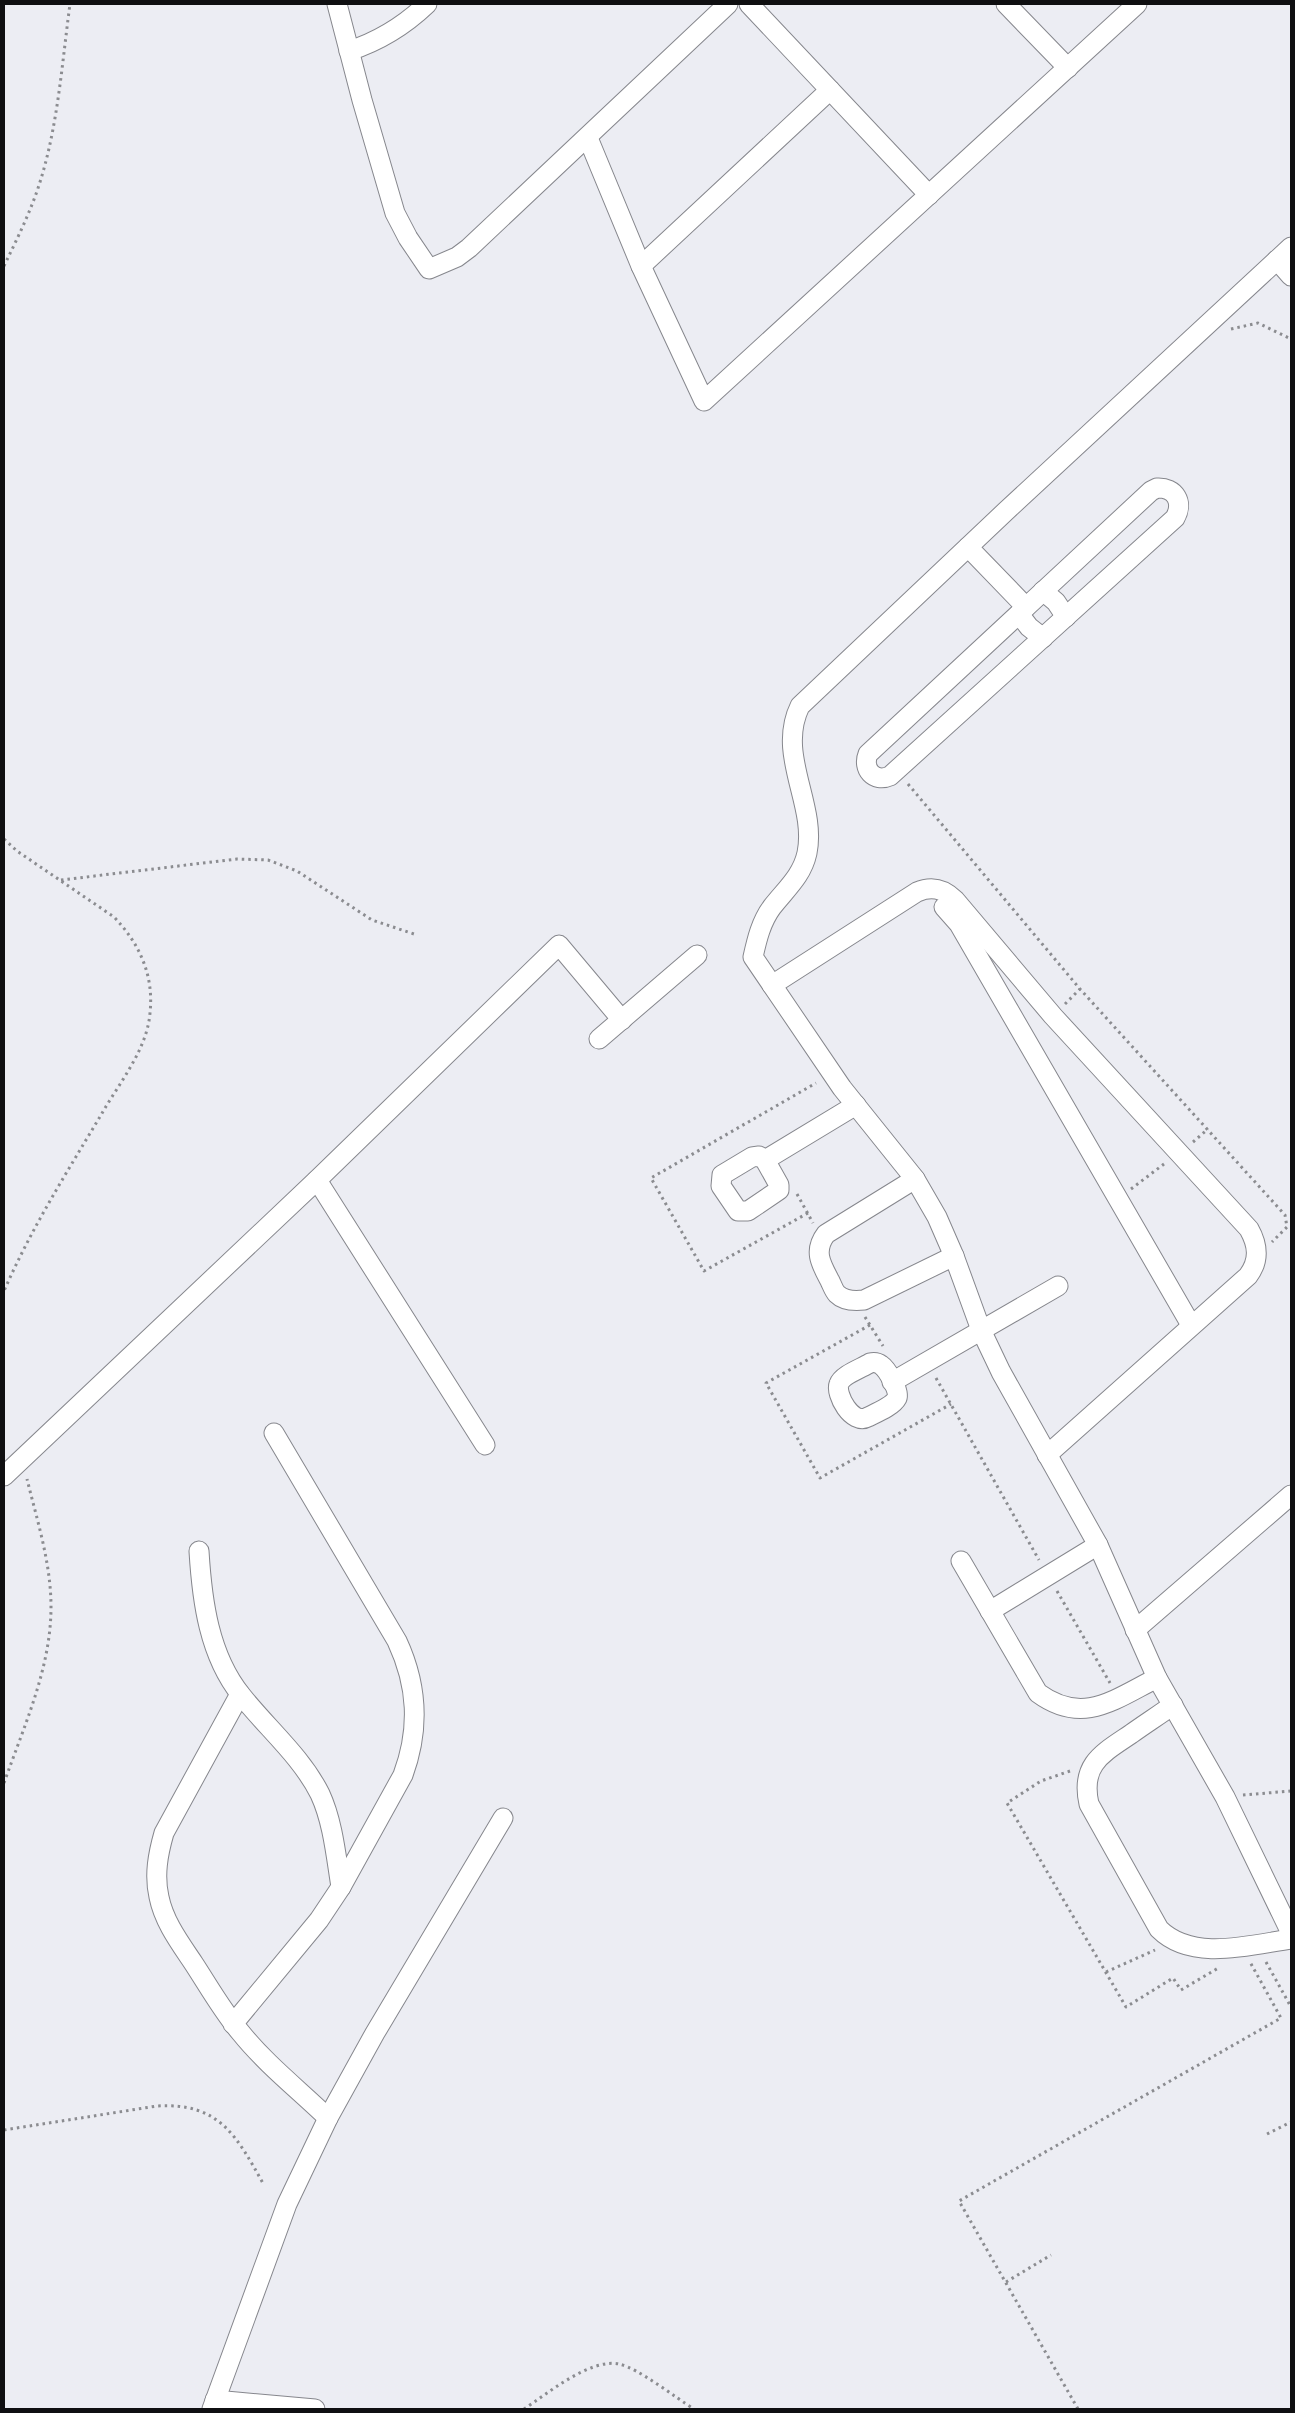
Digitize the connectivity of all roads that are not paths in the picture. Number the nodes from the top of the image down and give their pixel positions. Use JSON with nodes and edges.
{"nodes":[{"id":1,"x":337,"y":4,"type":"edge"},
{"id":2,"x":427,"y":4,"type":"edge"},
{"id":3,"x":728,"y":4,"type":"edge"},
{"id":4,"x":749,"y":4,"type":"edge"},
{"id":5,"x":1006,"y":4,"type":"edge"},
{"id":6,"x":1137,"y":4,"type":"edge"},
{"id":7,"x":349,"y":51,"type":"junction"},
{"id":8,"x":1068,"y":68,"type":"junction"},
{"id":9,"x":830,"y":90,"type":"junction"},
{"id":10,"x":588,"y":138,"type":"junction"},
{"id":11,"x":929,"y":195,"type":"junction"},
{"id":12,"x":1291,"y":247,"type":"edge"},
{"id":13,"x":1277,"y":260,"type":"junction"},
{"id":14,"x":641,"y":266,"type":"junction"},
{"id":15,"x":1291,"y":276,"type":"edge"},
{"id":16,"x":968,"y":547,"type":"junction"},
{"id":17,"x":1043,"y":592,"type":"junction"},
{"id":18,"x":1023,"y":610,"type":"junction"},
{"id":19,"x":1066,"y":617,"type":"junction"},
{"id":20,"x":1043,"y":638,"type":"junction"},
{"id":21,"x":920,"y":891,"type":"junction"},
{"id":22,"x":697,"y":955,"type":"dead end"},
{"id":23,"x":772,"y":985,"type":"junction"},
{"id":24,"x":622,"y":1020,"type":"junction"},
{"id":25,"x":600,"y":1039,"type":"dead end"},
{"id":26,"x":856,"y":1105,"type":"junction"},
{"id":27,"x":765,"y":1160,"type":"dead end"},
{"id":28,"x":915,"y":1179,"type":"junction"},
{"id":29,"x":317,"y":1180,"type":"junction"},
{"id":30,"x":954,"y":1256,"type":"junction"},
{"id":31,"x":1058,"y":1286,"type":"dead end"},
{"id":32,"x":1191,"y":1325,"type":"junction"},
{"id":33,"x":982,"y":1330,"type":"junction"},
{"id":34,"x":892,"y":1382,"type":"dead end"},
{"id":35,"x":274,"y":1432,"type":"dead end"},
{"id":36,"x":485,"y":1445,"type":"dead end"},
{"id":37,"x":1047,"y":1454,"type":"junction"},
{"id":38,"x":4,"y":1476,"type":"edge"},
{"id":39,"x":1291,"y":1495,"type":"edge"},
{"id":40,"x":1098,"y":1545,"type":"junction"},
{"id":41,"x":199,"y":1551,"type":"dead end"},
{"id":42,"x":961,"y":1561,"type":"dead end"},
{"id":43,"x":990,"y":1611,"type":"junction"},
{"id":44,"x":1135,"y":1630,"type":"junction"},
{"id":45,"x":1158,"y":1678,"type":"junction"},
{"id":46,"x":240,"y":1694,"type":"junction"},
{"id":47,"x":1173,"y":1705,"type":"junction"},
{"id":48,"x":503,"y":1818,"type":"dead end"},
{"id":49,"x":341,"y":1886,"type":"junction"},
{"id":50,"x":1291,"y":1933,"type":"edge"},
{"id":51,"x":1291,"y":1938,"type":"edge"},
{"id":52,"x":233,"y":2024,"type":"junction"},
{"id":53,"x":328,"y":2118,"type":"junction"},
{"id":54,"x":214,"y":2405,"type":"edge"},
{"id":55,"x":316,"y":2409,"type":"edge"}],
"edges":[{"from":1,"to":7,"type":"street"},
{"from":2,"to":7,"type":"street"},
{"from":3,"to":10,"type":"street"},
{"from":4,"to":9,"type":"street"},
{"from":5,"to":8,"type":"street"},
{"from":6,"to":8,"type":"street"},
{"from":7,"to":10,"type":"street"},
{"from":8,"to":11,"type":"street"},
{"from":9,"to":11,"type":"street"},
{"from":9,"to":14,"type":"street"},
{"from":10,"to":14,"type":"street"},
{"from":11,"to":14,"type":"street"},
{"from":12,"to":13,"type":"street"},
{"from":13,"to":15,"type":"street"},
{"from":13,"to":16,"type":"street"},
{"from":16,"to":18,"type":"street"},
{"from":16,"to":23,"type":"street"},
{"from":17,"to":18,"type":"street"},
{"from":17,"to":19,"type":"street"},
{"from":17,"to":19,"type":"street"},
{"from":18,"to":20,"type":"street"},
{"from":18,"to":20,"type":"street"},
{"from":19,"to":20,"type":"street"},
{"from":21,"to":23,"type":"street"},
{"from":21,"to":32,"type":"street"},
{"from":21,"to":32,"type":"street"},
{"from":22,"to":24,"type":"street"},
{"from":23,"to":26,"type":"street"},
{"from":24,"to":25,"type":"street"},
{"from":24,"to":29,"type":"street"},
{"from":26,"to":27,"type":"street"},
{"from":26,"to":28,"type":"street"},
{"from":28,"to":30,"type":"street"},
{"from":28,"to":30,"type":"street"},
{"from":29,"to":36,"type":"street"},
{"from":29,"to":38,"type":"street"},
{"from":30,"to":33,"type":"street"},
{"from":31,"to":33,"type":"street"},
{"from":32,"to":37,"type":"street"},
{"from":33,"to":34,"type":"street"},
{"from":33,"to":37,"type":"street"},
{"from":35,"to":49,"type":"street"},
{"from":37,"to":40,"type":"street"},
{"from":39,"to":44,"type":"street"},
{"from":40,"to":43,"type":"street"},
{"from":40,"to":44,"type":"street"},
{"from":41,"to":46,"type":"street"},
{"from":42,"to":43,"type":"street"},
{"from":43,"to":45,"type":"street"},
{"from":44,"to":45,"type":"street"},
{"from":45,"to":47,"type":"street"},
{"from":46,"to":49,"type":"street"},
{"from":46,"to":52,"type":"street"},
{"from":47,"to":50,"type":"street"},
{"from":47,"to":51,"type":"street"},
{"from":48,"to":53,"type":"street"},
{"from":49,"to":52,"type":"street"},
{"from":52,"to":53,"type":"street"},
{"from":53,"to":54,"type":"street"},
{"from":54,"to":55,"type":"street"}]}
